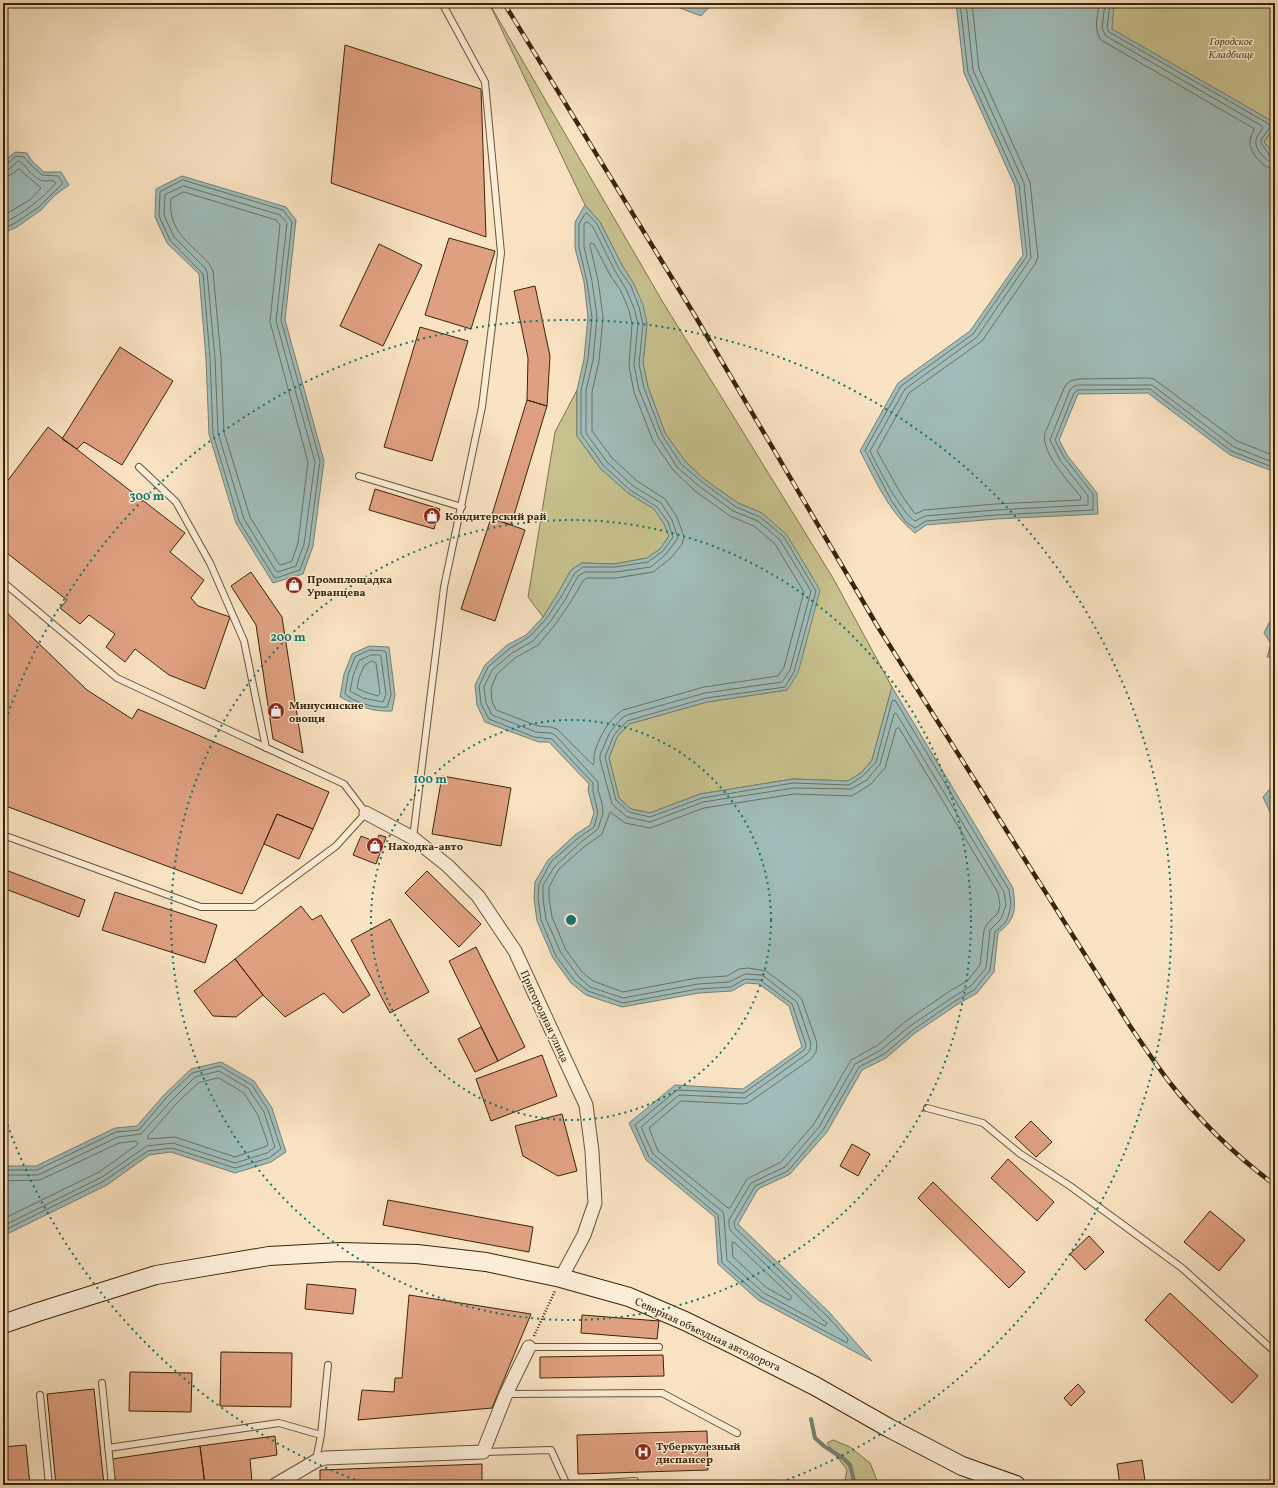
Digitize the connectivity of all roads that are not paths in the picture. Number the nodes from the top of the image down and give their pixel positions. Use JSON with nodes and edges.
{"nodes":[{"id":1,"x":442,"y":3,"type":"edge"},
{"id":2,"x":139,"y":467,"type":"dead end"},
{"id":3,"x":359,"y":476,"type":"dead end"},
{"id":4,"x":462,"y":507,"type":"junction"},
{"id":5,"x":3,"y":582,"type":"edge"},
{"id":6,"x":266,"y":748,"type":"junction"},
{"id":7,"x":366,"y":813,"type":"junction"},
{"id":8,"x":3,"y":835,"type":"edge"},
{"id":9,"x":413,"y":838,"type":"junction"},
{"id":10,"x":927,"y":1108,"type":"dead end"},
{"id":11,"x":561,"y":1278,"type":"junction"},
{"id":12,"x":3,"y":1324,"type":"edge"},
{"id":13,"x":529,"y":1347,"type":"joint"},
{"id":14,"x":660,"y":1347,"type":"dead end"},
{"id":15,"x":1275,"y":1352,"type":"edge"},
{"id":16,"x":328,"y":1365,"type":"dead end"},
{"id":17,"x":102,"y":1383,"type":"dead end"},
{"id":18,"x":506,"y":1394,"type":"junction"},
{"id":19,"x":40,"y":1395,"type":"dead end"},
{"id":20,"x":737,"y":1433,"type":"dead end"},
{"id":21,"x":321,"y":1435,"type":"junction"},
{"id":22,"x":108,"y":1448,"type":"junction"},
{"id":23,"x":483,"y":1452,"type":"junction"},
{"id":24,"x":316,"y":1461,"type":"junction"},
{"id":25,"x":635,"y":1481,"type":"dead end"},
{"id":26,"x":49,"y":1485,"type":"edge"},
{"id":27,"x":112,"y":1485,"type":"edge"},
{"id":28,"x":275,"y":1485,"type":"edge"},
{"id":29,"x":1016,"y":1485,"type":"edge"}],
"edges":[{"from":1,"to":4,"type":"lane"},
{"from":2,"to":6,"type":"lane"},
{"from":3,"to":4,"type":"lane"},
{"from":4,"to":9,"type":"lane"},
{"from":5,"to":6,"type":"lane"},
{"from":6,"to":7,"type":"lane"},
{"from":7,"to":8,"type":"lane"},
{"from":7,"to":9,"type":"street","name":"Пригородная улица"},
{"from":9,"to":11,"type":"street","name":"Пригородная улица"},
{"from":10,"to":15,"type":"lane"},
{"from":11,"to":12,"type":"street","name":"Северная объездная автодорога"},
{"from":11,"to":29,"type":"street","name":"Северная объездная автодорога"},
{"from":13,"to":14,"type":"lane"},
{"from":13,"to":18,"type":"street"},
{"from":16,"to":21,"type":"lane"},
{"from":17,"to":22,"type":"lane"},
{"from":18,"to":20,"type":"lane"},
{"from":18,"to":23,"type":"street"},
{"from":19,"to":26,"type":"lane"},
{"from":21,"to":22,"type":"lane"},
{"from":21,"to":24,"type":"lane"},
{"from":22,"to":27,"type":"lane"},
{"from":23,"to":24,"type":"street"},
{"from":23,"to":25,"type":"lane"},
{"from":24,"to":28,"type":"street"}]}
